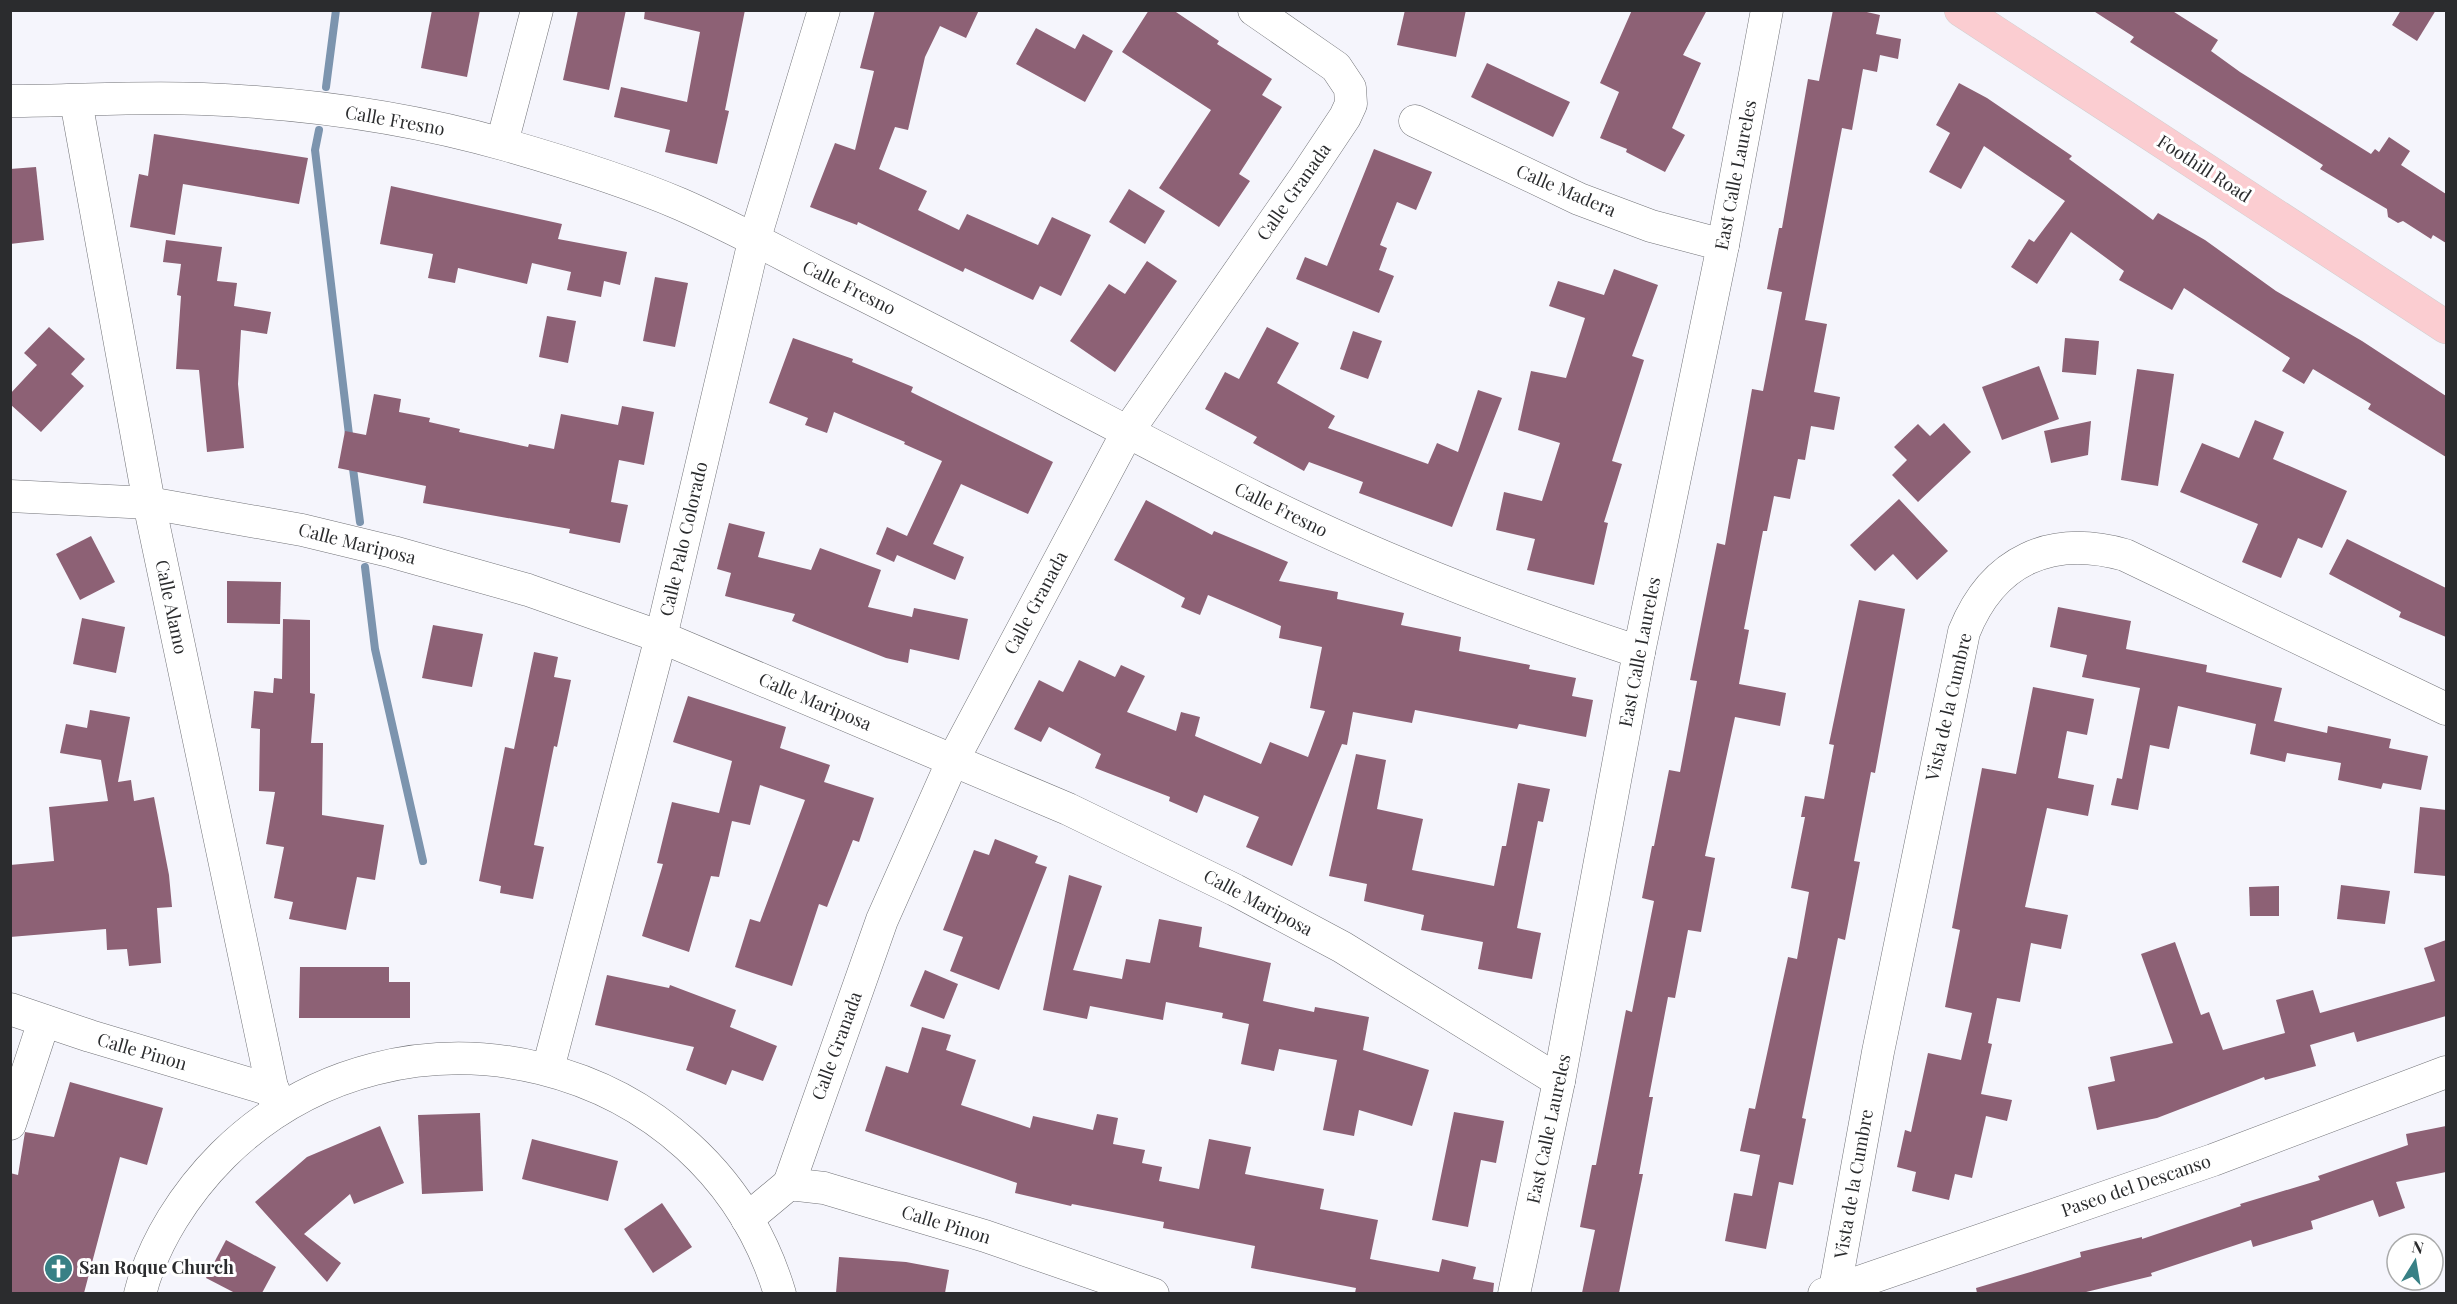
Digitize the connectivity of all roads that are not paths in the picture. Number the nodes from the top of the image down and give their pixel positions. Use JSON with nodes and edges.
{"nodes":[{"id":1,"x":537,"y":10,"type":"edge"},
{"id":2,"x":824,"y":10,"type":"edge"},
{"id":3,"x":1254,"y":10,"type":"edge"},
{"id":4,"x":1767,"y":10,"type":"edge"},
{"id":5,"x":1961,"y":10,"type":"edge"},
{"id":6,"x":10,"y":101,"type":"edge"},
{"id":7,"x":76,"y":101,"type":"junction"},
{"id":8,"x":1415,"y":121,"type":"dead end"},
{"id":9,"x":502,"y":143,"type":"junction"},
{"id":10,"x":754,"y":241,"type":"junction"},
{"id":11,"x":1723,"y":245,"type":"junction"},
{"id":12,"x":2446,"y":327,"type":"edge"},
{"id":13,"x":1128,"y":431,"type":"junction"},
{"id":14,"x":10,"y":496,"type":"edge"},
{"id":15,"x":149,"y":503,"type":"junction"},
{"id":16,"x":661,"y":637,"type":"junction"},
{"id":17,"x":1639,"y":652,"type":"junction"},
{"id":18,"x":2446,"y":709,"type":"edge"},
{"id":19,"x":953,"y":760,"type":"junction"},
{"id":20,"x":10,"y":1009,"type":"edge"},
{"id":21,"x":44,"y":1021,"type":"junction"},
{"id":22,"x":548,"y":1069,"type":"junction"},
{"id":23,"x":2446,"y":1072,"type":"edge"},
{"id":24,"x":1559,"y":1081,"type":"junction"},
{"id":25,"x":275,"y":1101,"type":"junction"},
{"id":26,"x":10,"y":1124,"type":"edge"},
{"id":27,"x":789,"y":1184,"type":"junction"},
{"id":28,"x":747,"y":1219,"type":"junction"},
{"id":29,"x":1830,"y":1292,"type":"edge"},
{"id":30,"x":140,"y":1293,"type":"edge"},
{"id":31,"x":780,"y":1293,"type":"edge"},
{"id":32,"x":1152,"y":1293,"type":"edge"},
{"id":33,"x":1514,"y":1293,"type":"edge"}],
"edges":[{"from":1,"to":9,"type":"street"},
{"from":2,"to":10,"type":"street","name":"Calle Palo Colorado"},
{"from":3,"to":13,"type":"street","name":"Calle Granada"},
{"from":4,"to":11,"type":"street","name":"East Calle Laureles"},
{"from":5,"to":12,"type":"main road","name":"Foothill Road"},
{"from":6,"to":7,"type":"street","name":"Calle Fresno"},
{"from":7,"to":9,"type":"street","name":"Calle Fresno"},
{"from":7,"to":15,"type":"street","name":"Calle Alamo"},
{"from":8,"to":11,"type":"street","name":"Calle Madera"},
{"from":9,"to":10,"type":"street","name":"Calle Fresno"},
{"from":10,"to":13,"type":"street","name":"Calle Fresno"},
{"from":10,"to":16,"type":"street","name":"Calle Palo Colorado"},
{"from":11,"to":17,"type":"street","name":"East Calle Laureles"},
{"from":13,"to":17,"type":"street","name":"Calle Fresno"},
{"from":13,"to":19,"type":"street","name":"Calle Granada"},
{"from":14,"to":15,"type":"street","name":"Calle Mariposa"},
{"from":15,"to":16,"type":"street","name":"Calle Mariposa"},
{"from":15,"to":25,"type":"street","name":"Calle Alamo"},
{"from":16,"to":19,"type":"street","name":"Calle Mariposa"},
{"from":16,"to":22,"type":"street","name":"Calle Palo Colorado"},
{"from":17,"to":24,"type":"street","name":"East Calle Laureles"},
{"from":18,"to":29,"type":"street","name":"Vista de la Cumbre"},
{"from":19,"to":24,"type":"street","name":"Calle Mariposa"},
{"from":19,"to":27,"type":"street","name":"Calle Granada"},
{"from":20,"to":21,"type":"street","name":"Calle Pinon"},
{"from":21,"to":25,"type":"street","name":"Calle Pinon"},
{"from":21,"to":26,"type":"street"},
{"from":22,"to":25,"type":"street"},
{"from":22,"to":28,"type":"street"},
{"from":23,"to":29,"type":"street","name":"Paseo del Descanso"},
{"from":24,"to":33,"type":"street","name":"East Calle Laureles"},
{"from":25,"to":30,"type":"street"},
{"from":27,"to":28,"type":"street"},
{"from":27,"to":32,"type":"street","name":"Calle Pinon"},
{"from":28,"to":31,"type":"street"}]}
